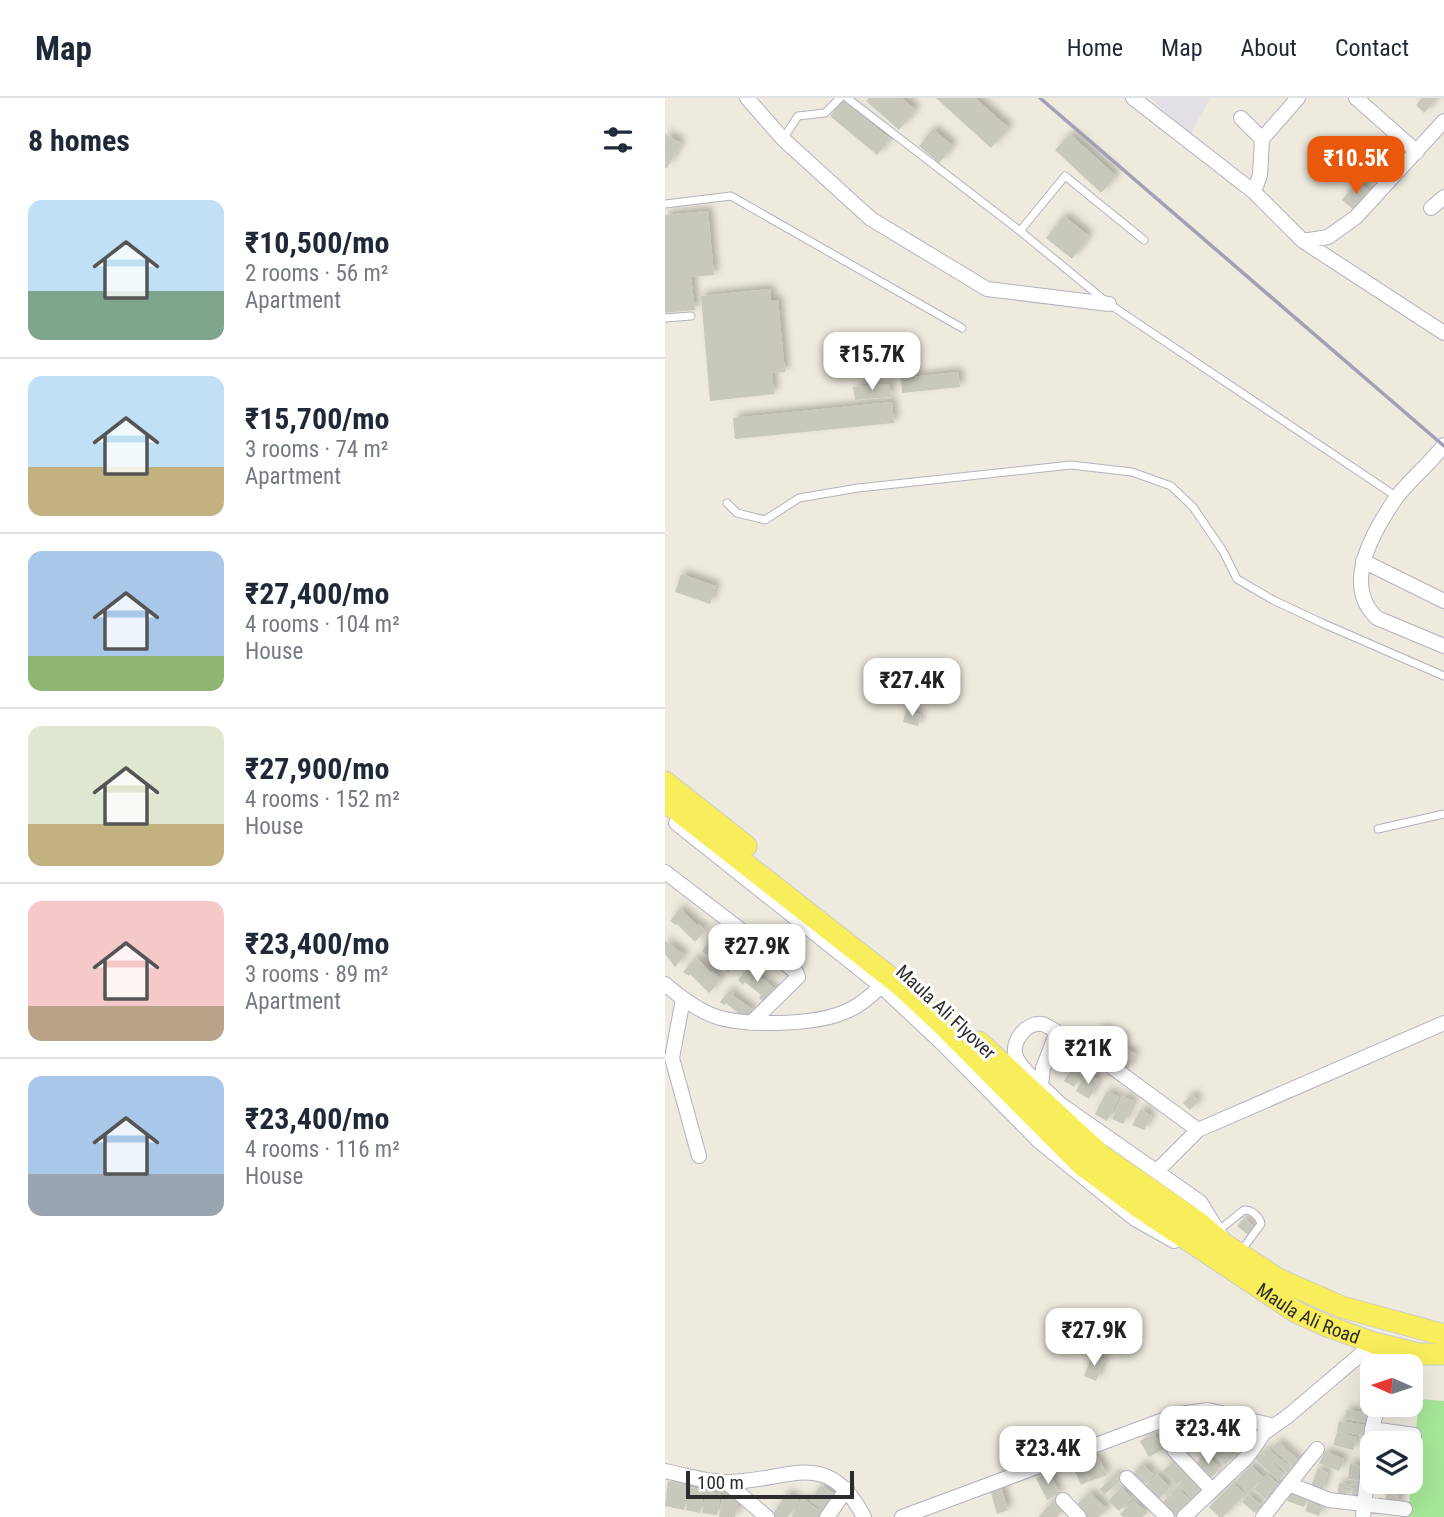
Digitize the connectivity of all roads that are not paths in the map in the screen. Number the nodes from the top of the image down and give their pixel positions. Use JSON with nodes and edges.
{"nodes":[{"id":1,"x":747,"y":98,"type":"edge"},
{"id":2,"x":840,"y":98,"type":"edge"},
{"id":3,"x":847,"y":98,"type":"edge"},
{"id":4,"x":1133,"y":98,"type":"edge"},
{"id":5,"x":1298,"y":98,"type":"edge"},
{"id":6,"x":1356,"y":98,"type":"edge"},
{"id":7,"x":1241,"y":118,"type":"dead end"},
{"id":8,"x":1444,"y":121,"type":"edge"},
{"id":9,"x":783,"y":139,"type":"junction"},
{"id":10,"x":1262,"y":139,"type":"junction"},
{"id":11,"x":1417,"y":152,"type":"junction"},
{"id":12,"x":1254,"y":192,"type":"junction"},
{"id":13,"x":1444,"y":197,"type":"edge"},
{"id":14,"x":665,"y":204,"type":"edge"},
{"id":15,"x":1431,"y":208,"type":"dead end"},
{"id":16,"x":1020,"y":231,"type":"junction"},
{"id":17,"x":1144,"y":240,"type":"dead end"},
{"id":18,"x":1303,"y":241,"type":"junction"},
{"id":19,"x":1109,"y":304,"type":"junction"},
{"id":20,"x":691,"y":316,"type":"dead end"},
{"id":21,"x":665,"y":318,"type":"edge"},
{"id":22,"x":962,"y":328,"type":"dead end"},
{"id":23,"x":1444,"y":333,"type":"edge"},
{"id":24,"x":1444,"y":445,"type":"edge"},
{"id":25,"x":1397,"y":497,"type":"junction"},
{"id":26,"x":727,"y":503,"type":"dead end"},
{"id":27,"x":1363,"y":561,"type":"junction"},
{"id":28,"x":1444,"y":601,"type":"edge"},
{"id":29,"x":1444,"y":646,"type":"edge"},
{"id":30,"x":1444,"y":676,"type":"edge"},
{"id":31,"x":665,"y":782,"type":"edge"},
{"id":32,"x":665,"y":801,"type":"edge"},
{"id":33,"x":665,"y":813,"type":"edge"},
{"id":34,"x":1444,"y":814,"type":"edge"},
{"id":35,"x":1378,"y":829,"type":"dead end"},
{"id":36,"x":665,"y":872,"type":"edge"},
{"id":37,"x":665,"y":984,"type":"edge"},
{"id":38,"x":881,"y":986,"type":"junction"},
{"id":39,"x":683,"y":999,"type":"junction"},
{"id":40,"x":751,"y":1023,"type":"junction"},
{"id":41,"x":1444,"y":1023,"type":"edge"},
{"id":42,"x":1082,"y":1045,"type":"dead end"},
{"id":43,"x":1041,"y":1085,"type":"dead end"},
{"id":44,"x":1198,"y":1130,"type":"junction"},
{"id":45,"x":699,"y":1156,"type":"dead end"},
{"id":46,"x":1157,"y":1171,"type":"junction"},
{"id":47,"x":1215,"y":1242,"type":"junction"},
{"id":48,"x":1253,"y":1273,"type":"junction"},
{"id":49,"x":1342,"y":1307,"type":"junction"},
{"id":50,"x":1334,"y":1329,"type":"junction"},
{"id":51,"x":1444,"y":1335,"type":"edge"},
{"id":52,"x":1370,"y":1345,"type":"junction"},
{"id":53,"x":1392,"y":1354,"type":"edge"},
{"id":54,"x":1444,"y":1354,"type":"edge"},
{"id":55,"x":1423,"y":1359,"type":"edge"},
{"id":56,"x":1375,"y":1418,"type":"edge"},
{"id":57,"x":1269,"y":1429,"type":"junction"},
{"id":58,"x":1372,"y":1429,"type":"joint"},
{"id":59,"x":1386,"y":1431,"type":"edge"},
{"id":60,"x":1317,"y":1449,"type":"dead end"},
{"id":61,"x":1174,"y":1450,"type":"dead end"},
{"id":62,"x":665,"y":1471,"type":"edge"},
{"id":63,"x":1127,"y":1478,"type":"dead end"},
{"id":64,"x":726,"y":1482,"type":"junction"},
{"id":65,"x":1289,"y":1484,"type":"junction"},
{"id":66,"x":847,"y":1489,"type":"junction"},
{"id":67,"x":1211,"y":1489,"type":"junction"},
{"id":68,"x":1063,"y":1500,"type":"dead end"},
{"id":69,"x":1405,"y":1509,"type":"dead end"},
{"id":70,"x":1364,"y":1510,"type":"edge"},
{"id":71,"x":767,"y":1517,"type":"edge"},
{"id":72,"x":827,"y":1517,"type":"edge"},
{"id":73,"x":864,"y":1517,"type":"edge"},
{"id":74,"x":902,"y":1517,"type":"edge"},
{"id":75,"x":1079,"y":1517,"type":"edge"},
{"id":76,"x":1167,"y":1517,"type":"edge"},
{"id":77,"x":1184,"y":1517,"type":"edge"},
{"id":78,"x":1263,"y":1517,"type":"edge"}],
"edges":[{"from":1,"to":9,"type":"street"},
{"from":2,"to":9,"type":"lane"},
{"from":3,"to":16,"type":"lane"},
{"from":4,"to":12,"type":"street"},
{"from":5,"to":10,"type":"street"},
{"from":6,"to":11,"type":"street"},
{"from":7,"to":10,"type":"street"},
{"from":8,"to":11,"type":"street"},
{"from":9,"to":19,"type":"street"},
{"from":10,"to":12,"type":"street"},
{"from":11,"to":18,"type":"street"},
{"from":12,"to":18,"type":"street"},
{"from":13,"to":15,"type":"street"},
{"from":14,"to":22,"type":"lane"},
{"from":16,"to":17,"type":"lane"},
{"from":16,"to":19,"type":"lane"},
{"from":18,"to":23,"type":"street"},
{"from":19,"to":25,"type":"lane"},
{"from":20,"to":21,"type":"lane"},
{"from":24,"to":25,"type":"street"},
{"from":25,"to":27,"type":"street"},
{"from":26,"to":30,"type":"lane"},
{"from":27,"to":28,"type":"street"},
{"from":27,"to":29,"type":"street"},
{"from":31,"to":47,"type":"main road","name":"Maula Ali Flyover"},
{"from":32,"to":47,"type":"main road","name":"Maula Ali Flyover"},
{"from":33,"to":38,"type":"street"},
{"from":34,"to":35,"type":"lane"},
{"from":36,"to":40,"type":"street"},
{"from":37,"to":39,"type":"street"},
{"from":38,"to":40,"type":"street"},
{"from":38,"to":47,"type":"street"},
{"from":39,"to":40,"type":"street"},
{"from":39,"to":45,"type":"street"},
{"from":41,"to":44,"type":"street"},
{"from":42,"to":44,"type":"street"},
{"from":43,"to":46,"type":"street"},
{"from":44,"to":46,"type":"street"},
{"from":46,"to":47,"type":"street"},
{"from":47,"to":47,"type":"lane"},
{"from":47,"to":48,"type":"main road","name":"Maula Ali Road"},
{"from":48,"to":49,"type":"main road","name":"Maula Ali Road"},
{"from":48,"to":50,"type":"main road","name":"Maula Ali Road"},
{"from":49,"to":50,"type":"main road"},
{"from":49,"to":51,"type":"main road","name":"Maula Ali Road"},
{"from":50,"to":52,"type":"main road","name":"Maula Ali Road"},
{"from":52,"to":53,"type":"main road","name":"Maula Ali Road"},
{"from":52,"to":57,"type":"street"},
{"from":54,"to":55,"type":"main road","name":"Maula Ali Road"},
{"from":56,"to":58,"type":"street"},
{"from":57,"to":67,"type":"street"},
{"from":57,"to":74,"type":"street"},
{"from":58,"to":59,"type":"street"},
{"from":60,"to":65,"type":"street"},
{"from":61,"to":67,"type":"street"},
{"from":62,"to":64,"type":"street"},
{"from":63,"to":76,"type":"street"},
{"from":64,"to":66,"type":"street"},
{"from":64,"to":71,"type":"street"},
{"from":65,"to":70,"type":"street"},
{"from":65,"to":78,"type":"street"},
{"from":66,"to":72,"type":"street"},
{"from":66,"to":73,"type":"street"},
{"from":67,"to":77,"type":"street"},
{"from":68,"to":75,"type":"street"},
{"from":69,"to":70,"type":"street"}]}
